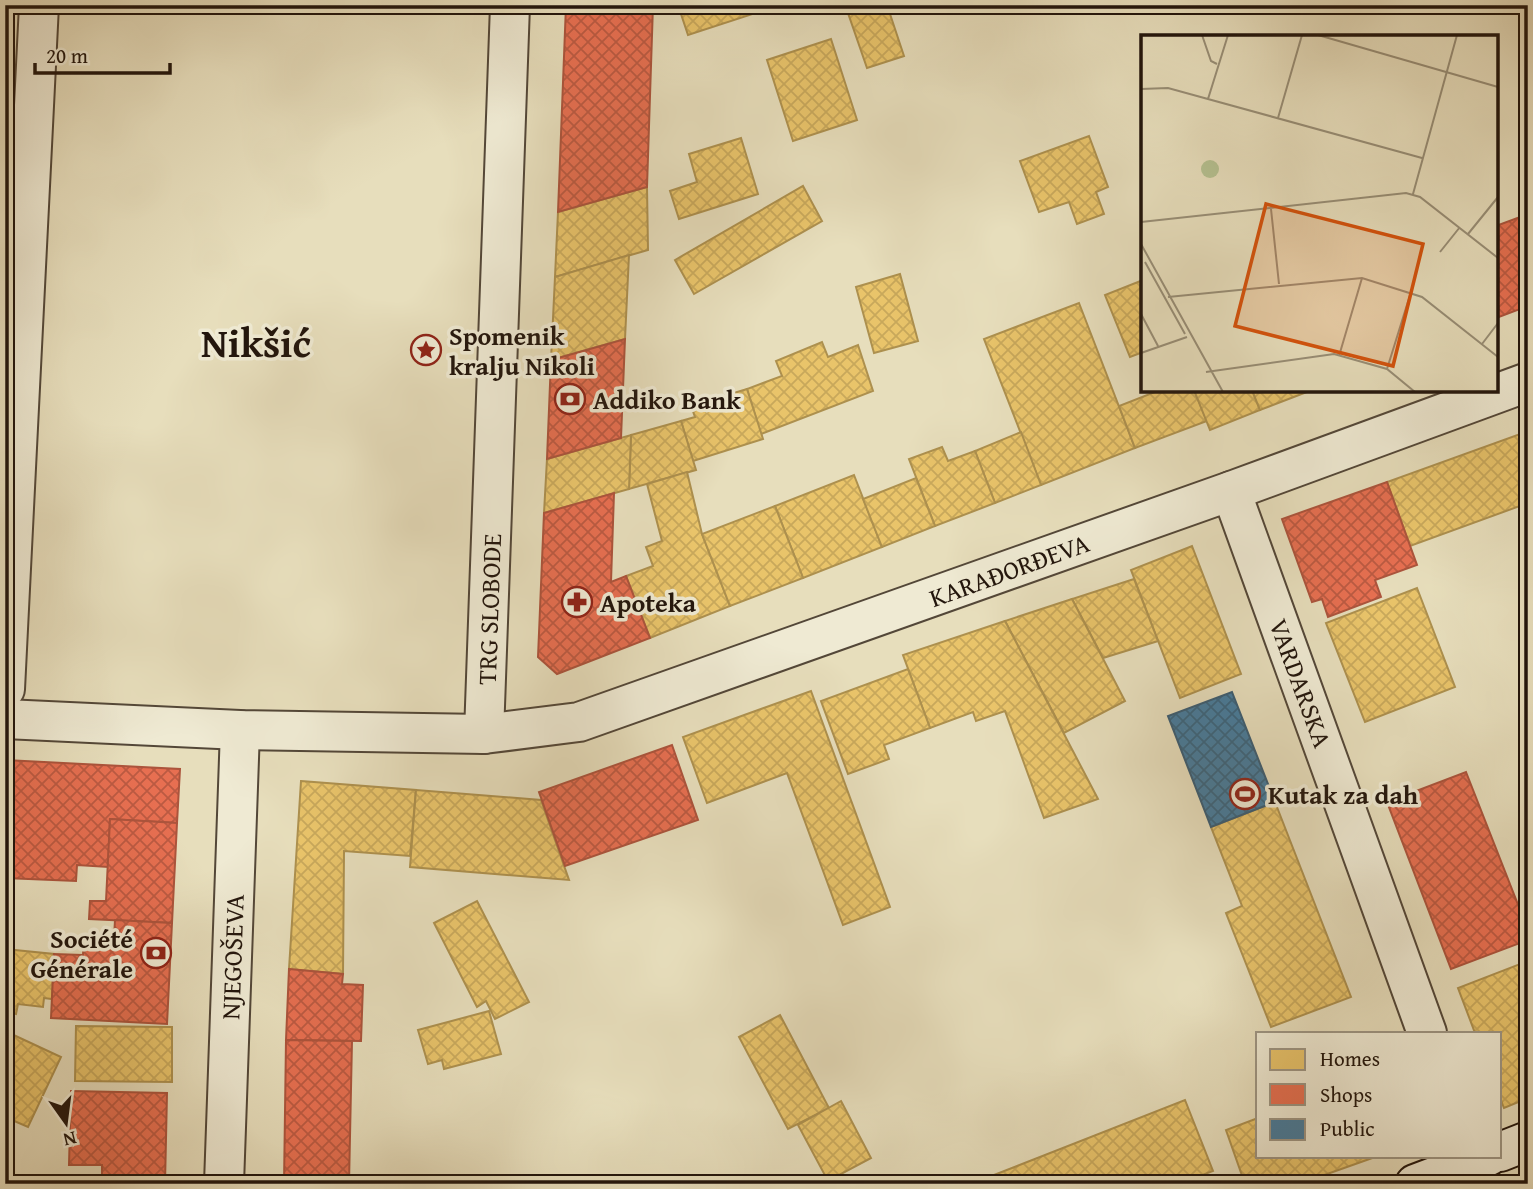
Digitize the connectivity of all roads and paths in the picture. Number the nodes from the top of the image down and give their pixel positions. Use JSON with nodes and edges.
{"nodes":[{"id":1,"x":38,"y":5,"type":"edge"},
{"id":2,"x":510,"y":5,"type":"edge"},
{"id":3,"x":1528,"y":382,"type":"edge"},
{"id":4,"x":1231,"y":491,"type":"junction"},
{"id":5,"x":5,"y":689,"type":"edge"},
{"id":6,"x":5,"y":719,"type":"edge"},
{"id":7,"x":240,"y":730,"type":"junction"},
{"id":8,"x":484,"y":734,"type":"junction"},
{"id":9,"x":1427,"y":1032,"type":"edge"},
{"id":10,"x":1528,"y":1141,"type":"edge"},
{"id":11,"x":1502,"y":1150,"type":"edge"},
{"id":12,"x":1478,"y":1158,"type":"edge"},
{"id":13,"x":224,"y":1184,"type":"edge"},
{"id":14,"x":1415,"y":1184,"type":"edge"}],
"edges":[{"from":1,"to":5,"type":"street"},
{"from":2,"to":8,"type":"street","name":"TRG SLOBODE"},
{"from":3,"to":4,"type":"street","name":"KARAĐORĐEVA"},
{"from":4,"to":8,"type":"street","name":"KARAĐORĐEVA"},
{"from":4,"to":9,"type":"street","name":"VARDARSKA"},
{"from":6,"to":7,"type":"street"},
{"from":7,"to":8,"type":"street"},
{"from":7,"to":13,"type":"street","name":"NJEGOŠEVA"},
{"from":10,"to":11,"type":"street"},
{"from":12,"to":14,"type":"street"}]}
